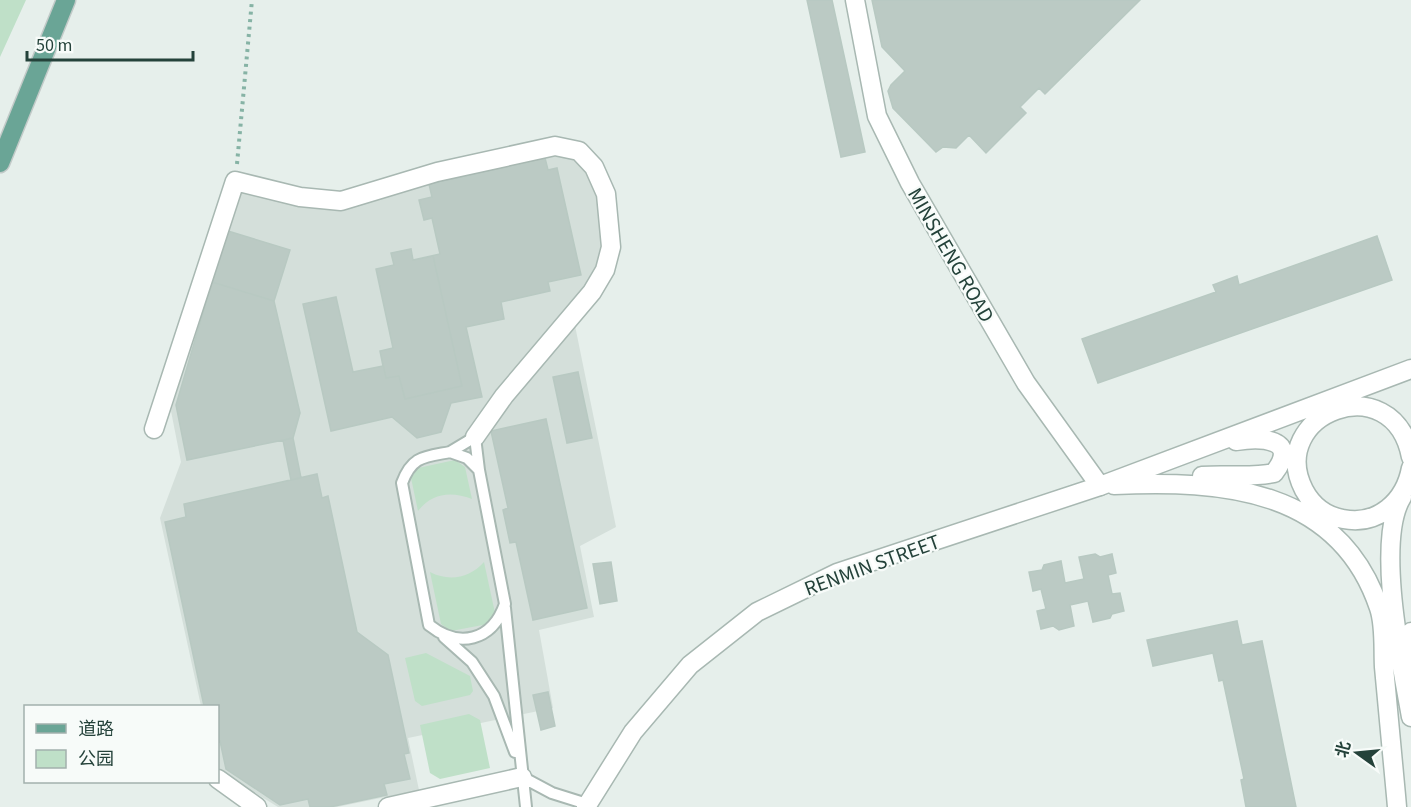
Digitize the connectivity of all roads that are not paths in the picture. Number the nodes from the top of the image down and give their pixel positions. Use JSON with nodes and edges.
{"nodes":[{"id":1,"x":66,"y":0,"type":"edge"},
{"id":2,"x":855,"y":0,"type":"edge"},
{"id":3,"x":0,"y":163,"type":"edge"},
{"id":4,"x":1411,"y":369,"type":"edge"},
{"id":5,"x":1411,"y":382,"type":"edge"},
{"id":6,"x":1333,"y":410,"type":"junction"},
{"id":7,"x":154,"y":429,"type":"dead end"},
{"id":8,"x":476,"y":437,"type":"junction"},
{"id":9,"x":1221,"y":443,"type":"junction"},
{"id":10,"x":450,"y":452,"type":"junction"},
{"id":11,"x":1178,"y":456,"type":"junction"},
{"id":12,"x":1411,"y":457,"type":"edge"},
{"id":13,"x":1411,"y":468,"type":"edge"},
{"id":14,"x":479,"y":470,"type":"junction"},
{"id":15,"x":1153,"y":484,"type":"junction"},
{"id":16,"x":1100,"y":486,"type":"junction"},
{"id":17,"x":1243,"y":490,"type":"junction"},
{"id":18,"x":1406,"y":494,"type":"edge"},
{"id":19,"x":1314,"y":503,"type":"junction"},
{"id":20,"x":1339,"y":538,"type":"junction"},
{"id":21,"x":505,"y":604,"type":"junction"},
{"id":22,"x":1411,"y":632,"type":"edge"},
{"id":23,"x":441,"y":635,"type":"junction"},
{"id":24,"x":1411,"y":684,"type":"edge"},
{"id":25,"x":1411,"y":717,"type":"edge"},
{"id":26,"x":521,"y":771,"type":"junction"},
{"id":27,"x":219,"y":780,"type":"edge"},
{"id":28,"x":587,"y":806,"type":"edge"},
{"id":29,"x":257,"y":807,"type":"edge"},
{"id":30,"x":388,"y":807,"type":"edge"},
{"id":31,"x":526,"y":807,"type":"edge"},
{"id":32,"x":1396,"y":807,"type":"edge"}],
"edges":[{"from":1,"to":3,"type":"main road"},
{"from":2,"to":16,"type":"street","name":"MINSHENG ROAD"},
{"from":4,"to":11,"type":"street"},
{"from":5,"to":6,"type":"street"},
{"from":6,"to":9,"type":"street"},
{"from":6,"to":12,"type":"street"},
{"from":6,"to":19,"type":"street"},
{"from":7,"to":8,"type":"street"},
{"from":8,"to":10,"type":"lane"},
{"from":8,"to":14,"type":"lane"},
{"from":9,"to":11,"type":"street"},
{"from":9,"to":15,"type":"street"},
{"from":10,"to":14,"type":"lane"},
{"from":10,"to":23,"type":"lane"},
{"from":11,"to":16,"type":"street","name":"RENMIN STREET"},
{"from":13,"to":18,"type":"street"},
{"from":14,"to":21,"type":"lane"},
{"from":15,"to":16,"type":"street","name":"RENMIN STREET"},
{"from":15,"to":17,"type":"street","name":"RENMIN STREET"},
{"from":16,"to":28,"type":"street","name":"RENMIN STREET"},
{"from":17,"to":19,"type":"street"},
{"from":17,"to":20,"type":"street"},
{"from":18,"to":19,"type":"street"},
{"from":18,"to":25,"type":"street"},
{"from":19,"to":20,"type":"street"},
{"from":20,"to":32,"type":"street"},
{"from":21,"to":23,"type":"lane"},
{"from":21,"to":26,"type":"lane"},
{"from":22,"to":24,"type":"street"},
{"from":23,"to":26,"type":"lane"},
{"from":26,"to":28,"type":"lane"},
{"from":26,"to":30,"type":"street"},
{"from":26,"to":31,"type":"lane"},
{"from":27,"to":29,"type":"street"}]}
